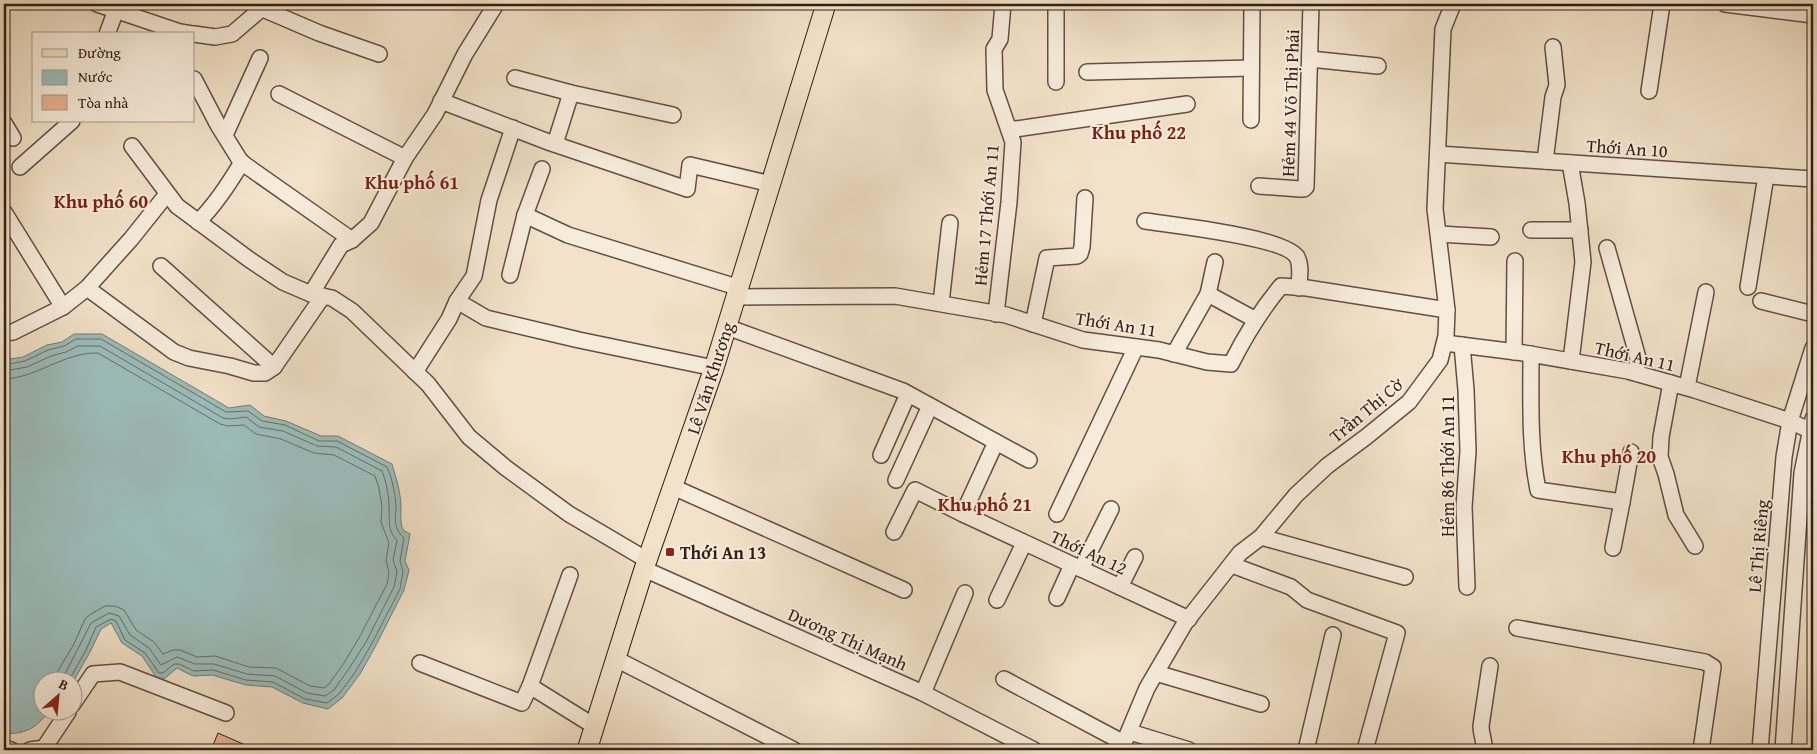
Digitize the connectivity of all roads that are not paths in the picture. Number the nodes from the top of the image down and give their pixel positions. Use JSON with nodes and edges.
{"nodes":[{"id":1,"x":97,"y":4,"type":"edge"},
{"id":2,"x":496,"y":4,"type":"edge"},
{"id":3,"x":826,"y":4,"type":"edge"},
{"id":4,"x":1003,"y":4,"type":"edge"},
{"id":5,"x":1056,"y":4,"type":"edge"},
{"id":6,"x":1252,"y":4,"type":"edge"},
{"id":7,"x":1312,"y":4,"type":"edge"},
{"id":8,"x":1453,"y":4,"type":"edge"},
{"id":9,"x":1662,"y":4,"type":"edge"},
{"id":10,"x":1728,"y":4,"type":"edge"},
{"id":11,"x":265,"y":6,"type":"edge"},
{"id":12,"x":1789,"y":8,"type":"edge"},
{"id":13,"x":116,"y":10,"type":"junction"},
{"id":14,"x":1813,"y":16,"type":"edge"},
{"id":15,"x":108,"y":32,"type":"edge"},
{"id":16,"x":184,"y":32,"type":"edge"},
{"id":17,"x":195,"y":34,"type":"edge"},
{"id":18,"x":1553,"y":47,"type":"dead end"},
{"id":19,"x":379,"y":54,"type":"dead end"},
{"id":20,"x":260,"y":58,"type":"dead end"},
{"id":21,"x":1310,"y":59,"type":"junction"},
{"id":22,"x":1378,"y":66,"type":"dead end"},
{"id":23,"x":1251,"y":68,"type":"junction"},
{"id":24,"x":1087,"y":72,"type":"dead end"},
{"id":25,"x":515,"y":78,"type":"dead end"},
{"id":26,"x":195,"y":81,"type":"edge"},
{"id":27,"x":1056,"y":82,"type":"dead end"},
{"id":28,"x":1649,"y":91,"type":"dead end"},
{"id":29,"x":571,"y":93,"type":"junction"},
{"id":30,"x":279,"y":94,"type":"dead end"},
{"id":31,"x":441,"y":101,"type":"junction"},
{"id":32,"x":1186,"y":104,"type":"dead end"},
{"id":33,"x":673,"y":115,"type":"dead end"},
{"id":34,"x":1251,"y":120,"type":"dead end"},
{"id":35,"x":71,"y":122,"type":"edge"},
{"id":36,"x":4,"y":123,"type":"edge"},
{"id":37,"x":513,"y":128,"type":"junction"},
{"id":38,"x":1009,"y":130,"type":"junction"},
{"id":39,"x":225,"y":135,"type":"junction"},
{"id":40,"x":13,"y":138,"type":"dead end"},
{"id":41,"x":554,"y":144,"type":"junction"},
{"id":42,"x":132,"y":146,"type":"dead end"},
{"id":43,"x":1438,"y":154,"type":"junction"},
{"id":44,"x":405,"y":158,"type":"junction"},
{"id":45,"x":1545,"y":161,"type":"junction"},
{"id":46,"x":242,"y":162,"type":"junction"},
{"id":47,"x":1570,"y":163,"type":"junction"},
{"id":48,"x":20,"y":167,"type":"dead end"},
{"id":49,"x":542,"y":169,"type":"dead end"},
{"id":50,"x":1766,"y":176,"type":"junction"},
{"id":51,"x":1813,"y":179,"type":"edge"},
{"id":52,"x":771,"y":184,"type":"junction"},
{"id":53,"x":1259,"y":186,"type":"dead end"},
{"id":54,"x":167,"y":194,"type":"junction"},
{"id":55,"x":1085,"y":198,"type":"dead end"},
{"id":56,"x":4,"y":212,"type":"edge"},
{"id":57,"x":525,"y":215,"type":"junction"},
{"id":58,"x":1145,"y":221,"type":"dead end"},
{"id":59,"x":198,"y":222,"type":"junction"},
{"id":60,"x":950,"y":223,"type":"dead end"},
{"id":61,"x":1531,"y":230,"type":"dead end"},
{"id":62,"x":1580,"y":230,"type":"junction"},
{"id":63,"x":1439,"y":234,"type":"junction"},
{"id":64,"x":1491,"y":236,"type":"dead end"},
{"id":65,"x":352,"y":240,"type":"junction"},
{"id":66,"x":1607,"y":248,"type":"dead end"},
{"id":67,"x":1515,"y":261,"type":"dead end"},
{"id":68,"x":1215,"y":262,"type":"dead end"},
{"id":69,"x":161,"y":266,"type":"dead end"},
{"id":70,"x":510,"y":275,"type":"dead end"},
{"id":71,"x":1748,"y":287,"type":"dead end"},
{"id":72,"x":87,"y":288,"type":"junction"},
{"id":73,"x":1299,"y":288,"type":"junction"},
{"id":74,"x":1706,"y":292,"type":"dead end"},
{"id":75,"x":738,"y":293,"type":"junction"},
{"id":76,"x":1208,"y":294,"type":"junction"},
{"id":77,"x":317,"y":295,"type":"junction"},
{"id":78,"x":1761,"y":301,"type":"dead end"},
{"id":79,"x":457,"y":302,"type":"junction"},
{"id":80,"x":941,"y":303,"type":"junction"},
{"id":81,"x":63,"y":307,"type":"junction"},
{"id":82,"x":1447,"y":310,"type":"junction"},
{"id":83,"x":996,"y":314,"type":"junction"},
{"id":84,"x":1813,"y":314,"type":"edge"},
{"id":85,"x":1256,"y":320,"type":"junction"},
{"id":86,"x":1033,"y":324,"type":"junction"},
{"id":87,"x":727,"y":327,"type":"junction"},
{"id":88,"x":4,"y":333,"type":"edge"},
{"id":89,"x":1445,"y":343,"type":"junction"},
{"id":90,"x":1462,"y":345,"type":"junction"},
{"id":91,"x":1136,"y":347,"type":"junction"},
{"id":92,"x":1813,"y":348,"type":"edge"},
{"id":93,"x":1514,"y":352,"type":"junction"},
{"id":94,"x":1174,"y":354,"type":"junction"},
{"id":95,"x":1531,"y":354,"type":"junction"},
{"id":96,"x":1571,"y":361,"type":"junction"},
{"id":97,"x":274,"y":367,"type":"junction"},
{"id":98,"x":714,"y":368,"type":"junction"},
{"id":99,"x":415,"y":372,"type":"junction"},
{"id":100,"x":1636,"y":373,"type":"junction"},
{"id":101,"x":1671,"y":383,"type":"junction"},
{"id":102,"x":1687,"y":387,"type":"junction"},
{"id":103,"x":908,"y":394,"type":"junction"},
{"id":104,"x":930,"y":406,"type":"junction"},
{"id":105,"x":1790,"y":422,"type":"junction"},
{"id":106,"x":1812,"y":427,"type":"edge"},
{"id":107,"x":996,"y":442,"type":"junction"},
{"id":108,"x":1631,"y":452,"type":"dead end"},
{"id":109,"x":881,"y":455,"type":"dead end"},
{"id":110,"x":1029,"y":460,"type":"dead end"},
{"id":111,"x":896,"y":480,"type":"dead end"},
{"id":112,"x":673,"y":487,"type":"junction"},
{"id":113,"x":1622,"y":502,"type":"junction"},
{"id":114,"x":1111,"y":508,"type":"dead end"},
{"id":115,"x":963,"y":514,"type":"junction"},
{"id":116,"x":1057,"y":514,"type":"dead end"},
{"id":117,"x":894,"y":532,"type":"dead end"},
{"id":118,"x":1261,"y":537,"type":"junction"},
{"id":119,"x":1024,"y":542,"type":"junction"},
{"id":120,"x":1695,"y":546,"type":"dead end"},
{"id":121,"x":1613,"y":548,"type":"dead end"},
{"id":122,"x":1135,"y":557,"type":"dead end"},
{"id":123,"x":1232,"y":564,"type":"junction"},
{"id":124,"x":646,"y":565,"type":"junction"},
{"id":125,"x":1077,"y":567,"type":"junction"},
{"id":126,"x":570,"y":575,"type":"dead end"},
{"id":127,"x":1405,"y":577,"type":"dead end"},
{"id":128,"x":1120,"y":587,"type":"junction"},
{"id":129,"x":1467,"y":587,"type":"dead end"},
{"id":130,"x":904,"y":590,"type":"dead end"},
{"id":131,"x":965,"y":593,"type":"dead end"},
{"id":132,"x":1057,"y":598,"type":"dead end"},
{"id":133,"x":997,"y":600,"type":"dead end"},
{"id":134,"x":1189,"y":619,"type":"junction"},
{"id":135,"x":1517,"y":628,"type":"dead end"},
{"id":136,"x":1333,"y":635,"type":"dead end"},
{"id":137,"x":616,"y":659,"type":"junction"},
{"id":138,"x":420,"y":663,"type":"dead end"},
{"id":139,"x":1490,"y":666,"type":"dead end"},
{"id":140,"x":1156,"y":673,"type":"junction"},
{"id":141,"x":1004,"y":679,"type":"dead end"},
{"id":142,"x":530,"y":686,"type":"junction"},
{"id":143,"x":82,"y":690,"type":"edge"},
{"id":144,"x":923,"y":693,"type":"junction"},
{"id":145,"x":1261,"y":704,"type":"dead end"},
{"id":146,"x":226,"y":713,"type":"dead end"},
{"id":147,"x":61,"y":722,"type":"edge"},
{"id":148,"x":594,"y":726,"type":"junction"},
{"id":149,"x":1125,"y":742,"type":"edge"},
{"id":150,"x":4,"y":748,"type":"edge"},
{"id":151,"x":11,"y":750,"type":"edge"},
{"id":152,"x":30,"y":750,"type":"edge"},
{"id":153,"x":587,"y":750,"type":"edge"},
{"id":154,"x":794,"y":750,"type":"edge"},
{"id":155,"x":1034,"y":750,"type":"edge"},
{"id":156,"x":1189,"y":750,"type":"edge"},
{"id":157,"x":1306,"y":750,"type":"edge"},
{"id":158,"x":1365,"y":750,"type":"edge"},
{"id":159,"x":1484,"y":750,"type":"edge"},
{"id":160,"x":1701,"y":750,"type":"edge"},
{"id":161,"x":1760,"y":750,"type":"edge"},
{"id":162,"x":1783,"y":750,"type":"edge"}],
"edges":[{"from":1,"to":13,"type":"street"},
{"from":2,"to":31,"type":"street"},
{"from":3,"to":52,"type":"main road","name":"Lê Văn Khương"},
{"from":4,"to":38,"type":"street","name":"Hẻm 17 Thới An 11"},
{"from":5,"to":27,"type":"street"},
{"from":6,"to":23,"type":"street"},
{"from":7,"to":21,"type":"street","name":"Hẻm 44 Võ Thị Phải"},
{"from":8,"to":43,"type":"street","name":"Trần Thị Cờ"},
{"from":9,"to":28,"type":"street"},
{"from":10,"to":12,"type":"street"},
{"from":11,"to":17,"type":"street"},
{"from":11,"to":19,"type":"street"},
{"from":12,"to":14,"type":"street"},
{"from":13,"to":15,"type":"street"},
{"from":13,"to":16,"type":"street"},
{"from":18,"to":45,"type":"street"},
{"from":20,"to":39,"type":"street"},
{"from":21,"to":22,"type":"street"},
{"from":21,"to":53,"type":"street","name":"Hẻm 44 Võ Thị Phải"},
{"from":23,"to":24,"type":"street"},
{"from":23,"to":34,"type":"street"},
{"from":25,"to":29,"type":"street"},
{"from":26,"to":39,"type":"street"},
{"from":29,"to":33,"type":"street"},
{"from":29,"to":41,"type":"street"},
{"from":30,"to":44,"type":"street"},
{"from":31,"to":37,"type":"street"},
{"from":31,"to":44,"type":"street"},
{"from":32,"to":38,"type":"street"},
{"from":35,"to":48,"type":"street"},
{"from":36,"to":40,"type":"street"},
{"from":37,"to":41,"type":"street"},
{"from":37,"to":79,"type":"street"},
{"from":38,"to":83,"type":"street","name":"Hẻm 17 Thới An 11"},
{"from":39,"to":46,"type":"street"},
{"from":41,"to":52,"type":"street"},
{"from":42,"to":54,"type":"street","name":"Dương Thị Mạnh"},
{"from":43,"to":45,"type":"street","name":"Thới An 10"},
{"from":43,"to":63,"type":"street","name":"Trần Thị Cờ"},
{"from":44,"to":65,"type":"street"},
{"from":45,"to":47,"type":"street","name":"Thới An 10"},
{"from":46,"to":59,"type":"street"},
{"from":46,"to":65,"type":"street"},
{"from":47,"to":50,"type":"street","name":"Thới An 10"},
{"from":47,"to":62,"type":"street"},
{"from":49,"to":57,"type":"street"},
{"from":50,"to":51,"type":"street","name":"Thới An 10"},
{"from":50,"to":71,"type":"street"},
{"from":52,"to":75,"type":"main road","name":"Lê Văn Khương"},
{"from":54,"to":59,"type":"street","name":"Dương Thị Mạnh"},
{"from":54,"to":72,"type":"street"},
{"from":55,"to":86,"type":"street"},
{"from":56,"to":81,"type":"street"},
{"from":57,"to":70,"type":"street"},
{"from":57,"to":75,"type":"street","name":"Thới An 11"},
{"from":58,"to":73,"type":"street"},
{"from":59,"to":77,"type":"street","name":"Dương Thị Mạnh"},
{"from":60,"to":80,"type":"street"},
{"from":61,"to":62,"type":"street"},
{"from":62,"to":96,"type":"street"},
{"from":63,"to":64,"type":"street"},
{"from":63,"to":82,"type":"street","name":"Trần Thị Cờ"},
{"from":65,"to":77,"type":"street"},
{"from":66,"to":100,"type":"street"},
{"from":67,"to":93,"type":"street"},
{"from":68,"to":76,"type":"street"},
{"from":69,"to":97,"type":"street"},
{"from":72,"to":81,"type":"street"},
{"from":72,"to":97,"type":"street"},
{"from":73,"to":82,"type":"street","name":"Thới An 11"},
{"from":73,"to":85,"type":"street","name":"Thới An 11"},
{"from":74,"to":102,"type":"street"},
{"from":75,"to":80,"type":"street","name":"Thới An 11"},
{"from":75,"to":87,"type":"main road","name":"Lê Văn Khương"},
{"from":76,"to":85,"type":"street"},
{"from":76,"to":94,"type":"street"},
{"from":77,"to":97,"type":"street"},
{"from":77,"to":99,"type":"street","name":"Dương Thị Mạnh"},
{"from":78,"to":84,"type":"street"},
{"from":79,"to":98,"type":"street"},
{"from":79,"to":99,"type":"street"},
{"from":80,"to":83,"type":"street","name":"Thới An 11"},
{"from":81,"to":88,"type":"street"},
{"from":82,"to":89,"type":"street","name":"Trần Thị Cờ"},
{"from":83,"to":86,"type":"street","name":"Thới An 11"},
{"from":85,"to":94,"type":"street","name":"Thới An 11"},
{"from":86,"to":91,"type":"street","name":"Thới An 11"},
{"from":87,"to":98,"type":"main road","name":"Lê Văn Khương"},
{"from":87,"to":103,"type":"street"},
{"from":89,"to":90,"type":"street","name":"Thới An 11"},
{"from":89,"to":118,"type":"street","name":"Trần Thị Cờ"},
{"from":90,"to":93,"type":"street","name":"Thới An 11"},
{"from":90,"to":129,"type":"street","name":"Hẻm 86 Thới An 11"},
{"from":91,"to":94,"type":"street","name":"Thới An 11"},
{"from":91,"to":116,"type":"street"},
{"from":92,"to":105,"type":"street","name":"Lê Thị Riêng"},
{"from":93,"to":95,"type":"street","name":"Thới An 11"},
{"from":95,"to":96,"type":"street","name":"Thới An 11"},
{"from":95,"to":113,"type":"street"},
{"from":96,"to":100,"type":"street","name":"Thới An 11"},
{"from":98,"to":112,"type":"main road","name":"Lê Văn Khương"},
{"from":99,"to":124,"type":"street","name":"Dương Thị Mạnh"},
{"from":100,"to":101,"type":"street","name":"Thới An 11"},
{"from":101,"to":102,"type":"street","name":"Thới An 11"},
{"from":101,"to":120,"type":"street"},
{"from":102,"to":105,"type":"street","name":"Thới An 11"},
{"from":103,"to":104,"type":"street"},
{"from":103,"to":109,"type":"street"},
{"from":104,"to":107,"type":"street"},
{"from":104,"to":111,"type":"street"},
{"from":105,"to":106,"type":"street","name":"Thới An 11"},
{"from":105,"to":161,"type":"street","name":"Lê Thị Riêng"},
{"from":106,"to":162,"type":"street"},
{"from":107,"to":110,"type":"street"},
{"from":107,"to":115,"type":"street"},
{"from":108,"to":113,"type":"street"},
{"from":112,"to":124,"type":"main road","name":"Lê Văn Khương"},
{"from":112,"to":130,"type":"street"},
{"from":113,"to":121,"type":"street"},
{"from":114,"to":125,"type":"street"},
{"from":115,"to":117,"type":"street","name":"Thới An 12"},
{"from":115,"to":119,"type":"street","name":"Thới An 12"},
{"from":118,"to":123,"type":"street","name":"Trần Thị Cờ"},
{"from":118,"to":127,"type":"street"},
{"from":119,"to":125,"type":"street","name":"Thới An 12"},
{"from":119,"to":133,"type":"street"},
{"from":122,"to":128,"type":"street"},
{"from":123,"to":134,"type":"street","name":"Trần Thị Cờ"},
{"from":123,"to":158,"type":"street"},
{"from":124,"to":137,"type":"main road","name":"Lê Văn Khương"},
{"from":124,"to":144,"type":"street","name":"Dương Thị Mạnh"},
{"from":125,"to":128,"type":"street","name":"Thới An 12"},
{"from":125,"to":132,"type":"street"},
{"from":126,"to":142,"type":"street"},
{"from":128,"to":134,"type":"street","name":"Thới An 12"},
{"from":131,"to":144,"type":"street"},
{"from":134,"to":140,"type":"street","name":"Trần Thị Cờ"},
{"from":135,"to":160,"type":"street"},
{"from":136,"to":157,"type":"street"},
{"from":137,"to":148,"type":"main road","name":"Lê Văn Khương"},
{"from":137,"to":154,"type":"street"},
{"from":138,"to":142,"type":"street"},
{"from":139,"to":159,"type":"street"},
{"from":140,"to":145,"type":"street"},
{"from":140,"to":149,"type":"street","name":"Trần Thị Cờ"},
{"from":141,"to":149,"type":"street"},
{"from":142,"to":148,"type":"street"},
{"from":143,"to":146,"type":"street"},
{"from":144,"to":155,"type":"street","name":"Dương Thị Mạnh"},
{"from":147,"to":152,"type":"street"},
{"from":148,"to":153,"type":"main road","name":"Lê Văn Khương"},
{"from":149,"to":156,"type":"street"},
{"from":150,"to":151,"type":"street"}]}
